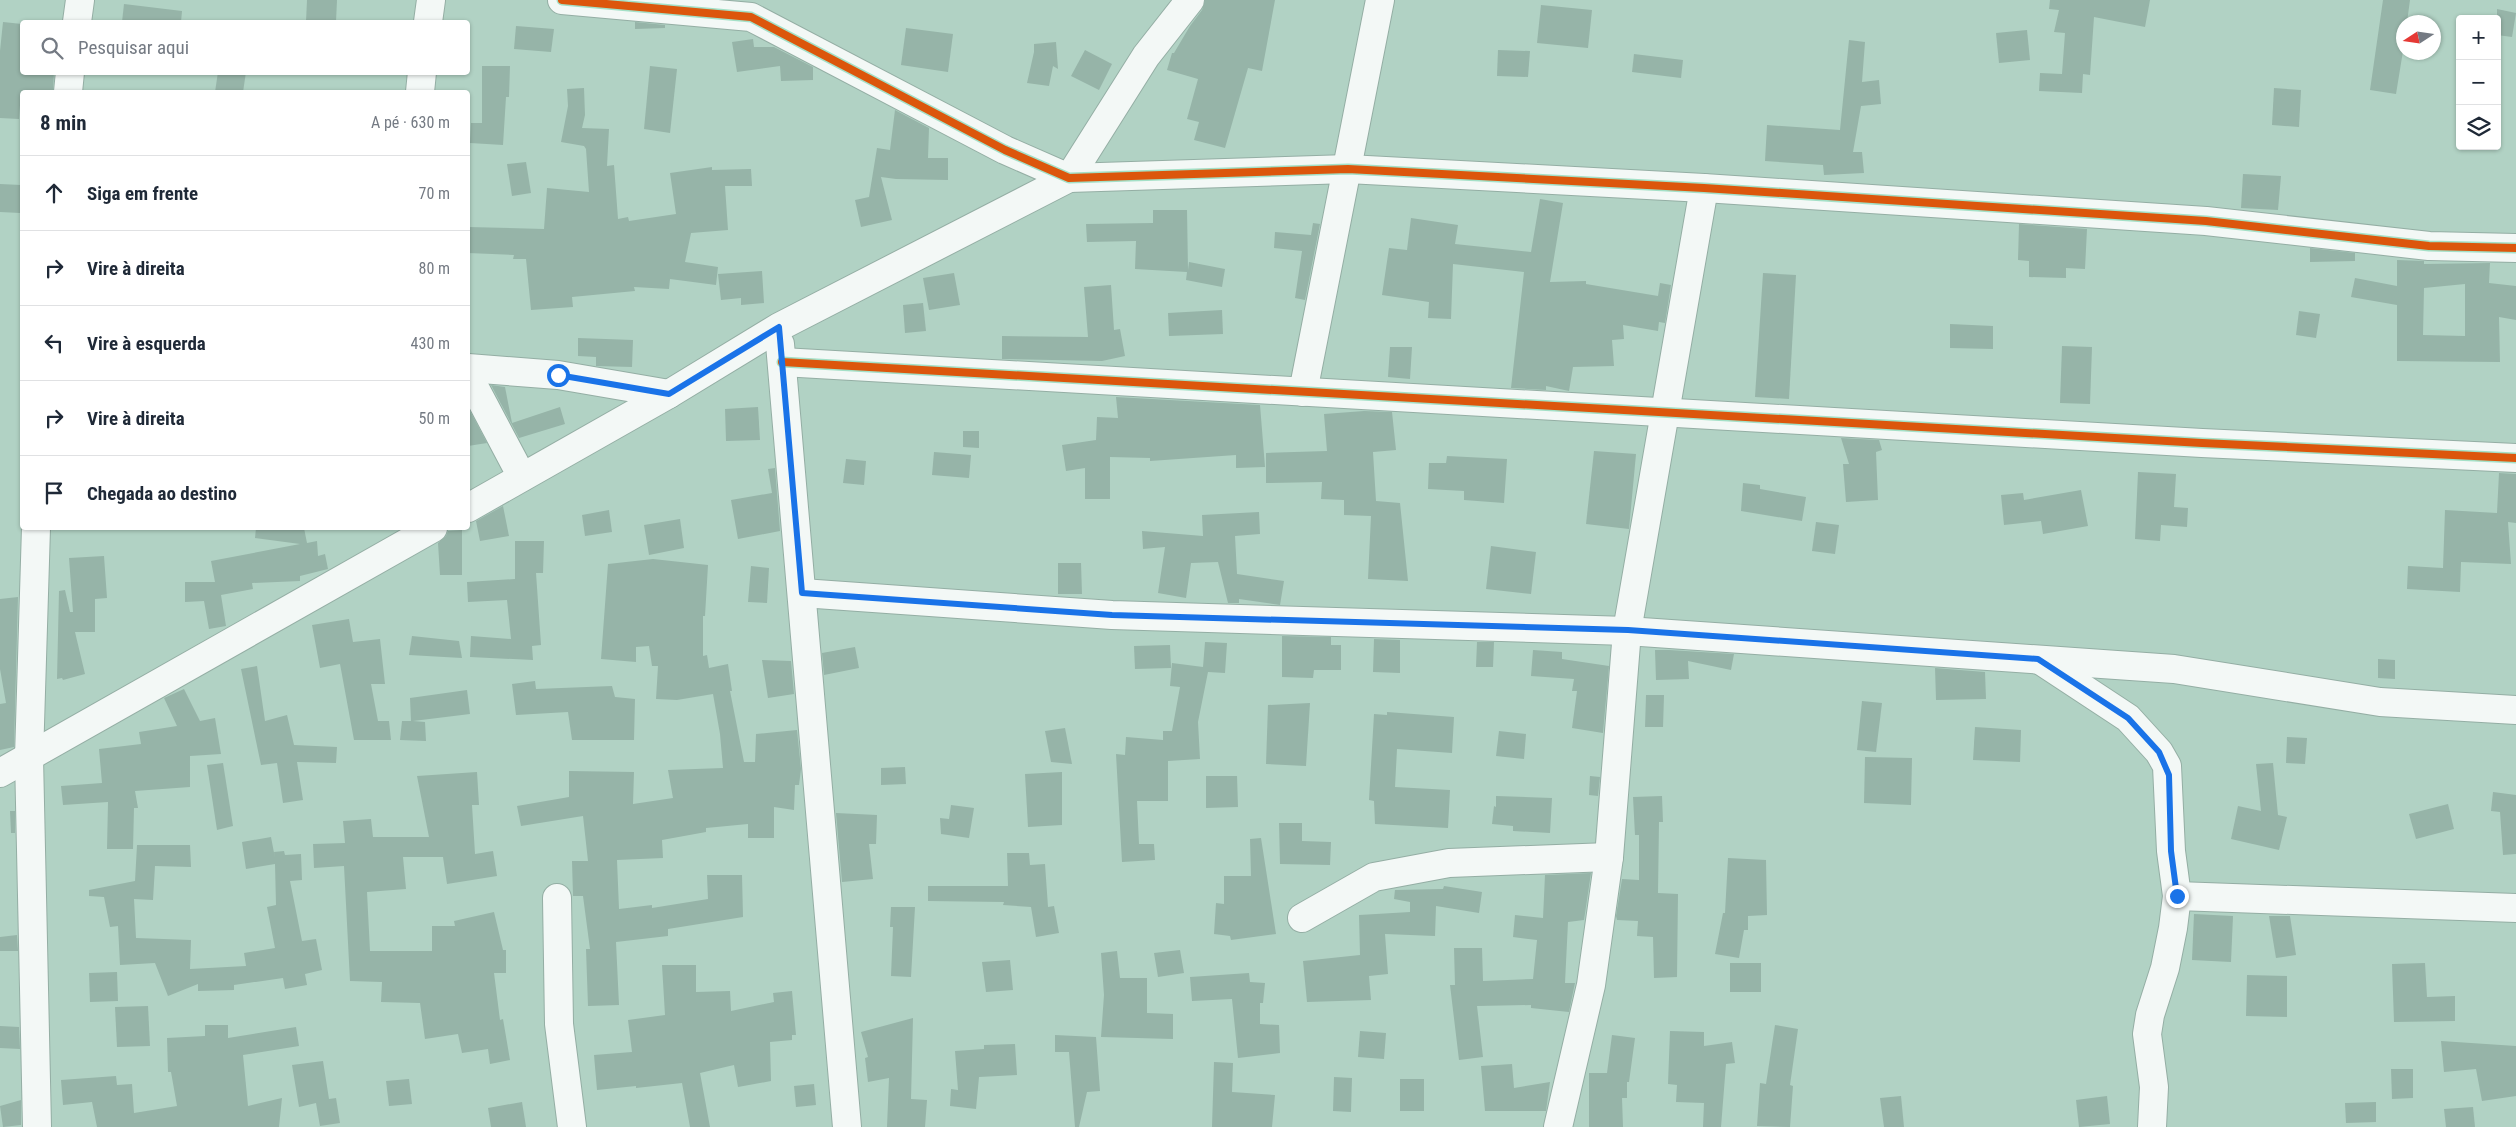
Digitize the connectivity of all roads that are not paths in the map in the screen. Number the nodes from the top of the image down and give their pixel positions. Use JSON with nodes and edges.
{"nodes":[{"id":1,"x":80,"y":0,"type":"edge"},
{"id":2,"x":431,"y":0,"type":"edge"},
{"id":3,"x":562,"y":0,"type":"edge"},
{"id":4,"x":1190,"y":0,"type":"edge"},
{"id":5,"x":1380,"y":0,"type":"edge"},
{"id":6,"x":750,"y":9,"type":"edge"},
{"id":7,"x":77,"y":20,"type":"edge"},
{"id":8,"x":428,"y":20,"type":"edge"},
{"id":9,"x":70,"y":75,"type":"edge"},
{"id":10,"x":422,"y":75,"type":"edge"},
{"id":11,"x":68,"y":90,"type":"edge"},
{"id":12,"x":420,"y":90,"type":"edge"},
{"id":13,"x":1348,"y":169,"type":"junction"},
{"id":14,"x":1069,"y":178,"type":"junction"},
{"id":15,"x":1704,"y":188,"type":"junction"},
{"id":16,"x":2516,"y":248,"type":"edge"},
{"id":17,"x":779,"y":327,"type":"junction"},
{"id":18,"x":782,"y":362,"type":"junction"},
{"id":19,"x":470,"y":368,"type":"edge"},
{"id":20,"x":470,"y":379,"type":"edge"},
{"id":21,"x":1303,"y":392,"type":"junction"},
{"id":22,"x":669,"y":394,"type":"junction"},
{"id":23,"x":1664,"y":412,"type":"junction"},
{"id":24,"x":2516,"y":458,"type":"edge"},
{"id":25,"x":522,"y":477,"type":"junction"},
{"id":26,"x":470,"y":507,"type":"edge"},
{"id":27,"x":36,"y":530,"type":"edge"},
{"id":28,"x":429,"y":530,"type":"edge"},
{"id":29,"x":802,"y":593,"type":"junction"},
{"id":30,"x":1628,"y":630,"type":"junction"},
{"id":31,"x":2038,"y":659,"type":"junction"},
{"id":32,"x":2516,"y":710,"type":"edge"},
{"id":33,"x":29,"y":757,"type":"junction"},
{"id":34,"x":0,"y":773,"type":"edge"},
{"id":35,"x":1609,"y":857,"type":"junction"},
{"id":36,"x":2177,"y":896,"type":"junction"},
{"id":37,"x":557,"y":898,"type":"dead end"},
{"id":38,"x":2516,"y":908,"type":"edge"},
{"id":39,"x":1302,"y":918,"type":"dead end"},
{"id":40,"x":38,"y":1127,"type":"edge"},
{"id":41,"x":572,"y":1127,"type":"edge"},
{"id":42,"x":847,"y":1127,"type":"edge"},
{"id":43,"x":1558,"y":1127,"type":"edge"},
{"id":44,"x":2152,"y":1127,"type":"edge"}],
"edges":[{"from":1,"to":7,"type":"street"},
{"from":2,"to":8,"type":"street"},
{"from":3,"to":6,"type":"street"},
{"from":4,"to":14,"type":"street"},
{"from":5,"to":13,"type":"street"},
{"from":6,"to":14,"type":"street"},
{"from":9,"to":11,"type":"street"},
{"from":10,"to":12,"type":"street"},
{"from":13,"to":14,"type":"street"},
{"from":13,"to":15,"type":"street"},
{"from":13,"to":21,"type":"street"},
{"from":14,"to":17,"type":"street"},
{"from":15,"to":16,"type":"street"},
{"from":15,"to":23,"type":"street"},
{"from":17,"to":18,"type":"street"},
{"from":17,"to":22,"type":"street"},
{"from":18,"to":21,"type":"street"},
{"from":18,"to":29,"type":"street"},
{"from":19,"to":22,"type":"street"},
{"from":20,"to":25,"type":"street"},
{"from":21,"to":23,"type":"street"},
{"from":22,"to":25,"type":"street"},
{"from":23,"to":24,"type":"street"},
{"from":23,"to":30,"type":"street"},
{"from":25,"to":26,"type":"street"},
{"from":27,"to":33,"type":"street"},
{"from":28,"to":33,"type":"street"},
{"from":29,"to":30,"type":"street"},
{"from":29,"to":42,"type":"street"},
{"from":30,"to":31,"type":"street"},
{"from":30,"to":35,"type":"street"},
{"from":31,"to":32,"type":"street"},
{"from":31,"to":36,"type":"street"},
{"from":33,"to":34,"type":"street"},
{"from":33,"to":40,"type":"street"},
{"from":35,"to":39,"type":"street"},
{"from":35,"to":43,"type":"street"},
{"from":36,"to":38,"type":"street"},
{"from":36,"to":44,"type":"street"},
{"from":37,"to":41,"type":"street"}]}
